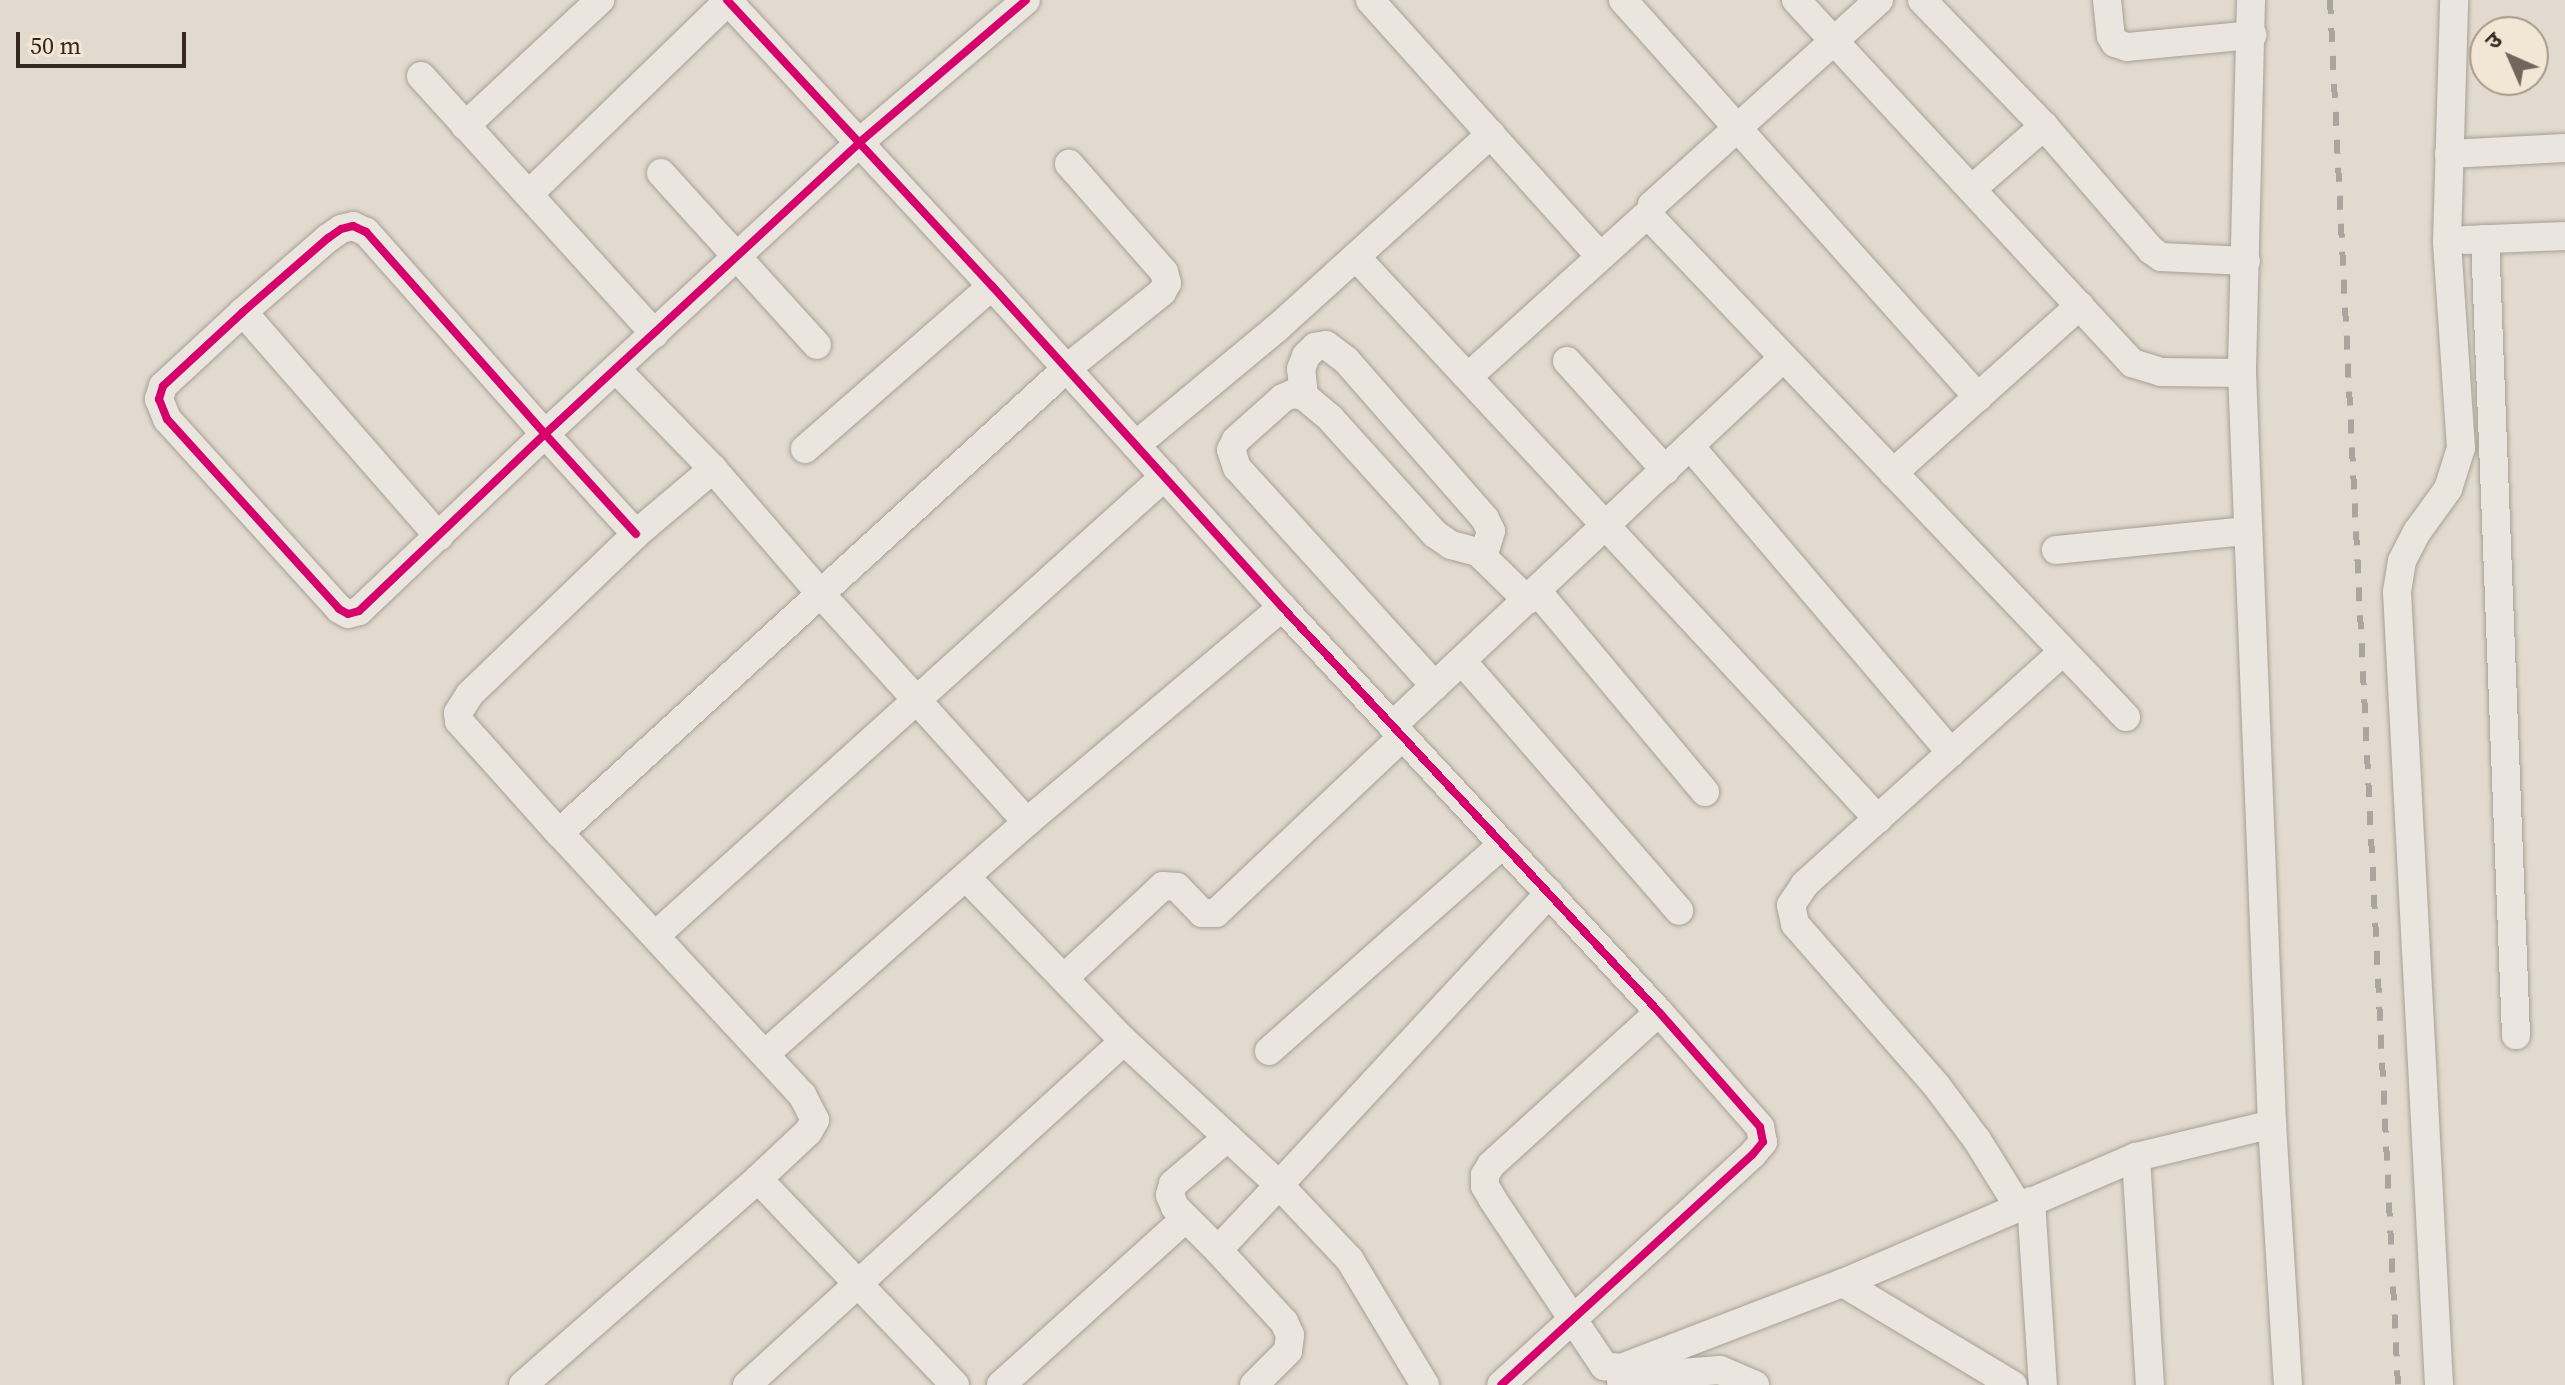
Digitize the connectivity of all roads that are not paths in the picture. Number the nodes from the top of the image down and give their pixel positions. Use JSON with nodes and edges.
{"nodes":[{"id":1,"x":600,"y":0,"type":"edge"},
{"id":2,"x":1026,"y":0,"type":"edge"},
{"id":3,"x":1370,"y":0,"type":"edge"},
{"id":4,"x":1623,"y":0,"type":"edge"},
{"id":5,"x":1796,"y":0,"type":"edge"},
{"id":6,"x":1879,"y":0,"type":"edge"},
{"id":7,"x":1922,"y":0,"type":"edge"},
{"id":8,"x":2107,"y":0,"type":"edge"},
{"id":9,"x":2251,"y":0,"type":"edge"},
{"id":10,"x":2454,"y":0,"type":"edge"},
{"id":11,"x":728,"y":1,"type":"edge"},
{"id":12,"x":2252,"y":35,"type":"junction"},
{"id":13,"x":1832,"y":41,"type":"junction"},
{"id":14,"x":421,"y":76,"type":"dead end"},
{"id":15,"x":465,"y":126,"type":"junction"},
{"id":16,"x":2044,"y":126,"type":"junction"},
{"id":17,"x":1736,"y":127,"type":"junction"},
{"id":18,"x":1491,"y":134,"type":"junction"},
{"id":19,"x":860,"y":142,"type":"junction"},
{"id":20,"x":2562,"y":145,"type":"edge"},
{"id":21,"x":2449,"y":154,"type":"junction"},
{"id":22,"x":1069,"y":164,"type":"dead end"},
{"id":23,"x":661,"y":173,"type":"dead end"},
{"id":24,"x":1972,"y":189,"type":"junction"},
{"id":25,"x":530,"y":193,"type":"junction"},
{"id":26,"x":1650,"y":212,"type":"junction"},
{"id":27,"x":2565,"y":236,"type":"edge"},
{"id":28,"x":2485,"y":239,"type":"junction"},
{"id":29,"x":2447,"y":242,"type":"junction"},
{"id":30,"x":1600,"y":256,"type":"junction"},
{"id":31,"x":736,"y":257,"type":"junction"},
{"id":32,"x":1356,"y":257,"type":"junction"},
{"id":33,"x":2246,"y":261,"type":"junction"},
{"id":34,"x":992,"y":286,"type":"junction"},
{"id":35,"x":2080,"y":305,"type":"junction"},
{"id":36,"x":243,"y":312,"type":"junction"},
{"id":37,"x":655,"y":334,"type":"junction"},
{"id":38,"x":817,"y":345,"type":"dead end"},
{"id":39,"x":1783,"y":358,"type":"junction"},
{"id":40,"x":1567,"y":361,"type":"dead end"},
{"id":41,"x":1066,"y":369,"type":"junction"},
{"id":42,"x":617,"y":370,"type":"junction"},
{"id":43,"x":2242,"y":373,"type":"junction"},
{"id":44,"x":1469,"y":376,"type":"junction"},
{"id":45,"x":1304,"y":396,"type":"junction"},
{"id":46,"x":1978,"y":397,"type":"junction"},
{"id":47,"x":545,"y":434,"type":"junction"},
{"id":48,"x":1136,"y":445,"type":"junction"},
{"id":49,"x":1690,"y":446,"type":"junction"},
{"id":50,"x":805,"y":449,"type":"dead end"},
{"id":51,"x":713,"y":469,"type":"junction"},
{"id":52,"x":1665,"y":470,"type":"junction"},
{"id":53,"x":1893,"y":473,"type":"junction"},
{"id":54,"x":1165,"y":476,"type":"junction"},
{"id":55,"x":1607,"y":525,"type":"junction"},
{"id":56,"x":2248,"y":531,"type":"junction"},
{"id":57,"x":636,"y":534,"type":"junction"},
{"id":58,"x":439,"y":537,"type":"junction"},
{"id":59,"x":2056,"y":550,"type":"dead end"},
{"id":60,"x":1483,"y":557,"type":"junction"},
{"id":61,"x":819,"y":592,"type":"junction"},
{"id":62,"x":1532,"y":596,"type":"junction"},
{"id":63,"x":1282,"y":607,"type":"junction"},
{"id":64,"x":2063,"y":652,"type":"junction"},
{"id":65,"x":1462,"y":661,"type":"junction"},
{"id":66,"x":1435,"y":686,"type":"junction"},
{"id":67,"x":916,"y":701,"type":"junction"},
{"id":68,"x":2126,"y":717,"type":"dead end"},
{"id":69,"x":1397,"y":731,"type":"junction"},
{"id":70,"x":1951,"y":753,"type":"junction"},
{"id":71,"x":1705,"y":792,"type":"dead end"},
{"id":72,"x":1878,"y":819,"type":"junction"},
{"id":73,"x":1027,"y":822,"type":"junction"},
{"id":74,"x":559,"y":833,"type":"junction"},
{"id":75,"x":1503,"y":844,"type":"junction"},
{"id":76,"x":966,"y":877,"type":"junction"},
{"id":77,"x":1549,"y":893,"type":"junction"},
{"id":78,"x":1679,"y":911,"type":"dead end"},
{"id":79,"x":656,"y":935,"type":"junction"},
{"id":80,"x":1064,"y":978,"type":"junction"},
{"id":81,"x":1659,"y":1012,"type":"junction"},
{"id":82,"x":2516,"y":1035,"type":"dead end"},
{"id":83,"x":1124,"y":1041,"type":"junction"},
{"id":84,"x":1269,"y":1051,"type":"dead end"},
{"id":85,"x":765,"y":1054,"type":"junction"},
{"id":86,"x":2272,"y":1124,"type":"junction"},
{"id":87,"x":1228,"y":1137,"type":"junction"},
{"id":88,"x":2136,"y":1157,"type":"junction"},
{"id":89,"x":758,"y":1179,"type":"junction"},
{"id":90,"x":1279,"y":1185,"type":"junction"},
{"id":91,"x":2025,"y":1204,"type":"junction"},
{"id":92,"x":1186,"y":1218,"type":"junction"},
{"id":93,"x":1218,"y":1250,"type":"junction"},
{"id":94,"x":1843,"y":1283,"type":"junction"},
{"id":95,"x":857,"y":1284,"type":"junction"},
{"id":96,"x":1574,"y":1320,"type":"junction"},
{"id":97,"x":523,"y":1385,"type":"edge"},
{"id":98,"x":747,"y":1385,"type":"edge"},
{"id":99,"x":955,"y":1385,"type":"edge"},
{"id":100,"x":1001,"y":1385,"type":"edge"},
{"id":101,"x":1254,"y":1385,"type":"edge"},
{"id":102,"x":1425,"y":1385,"type":"edge"},
{"id":103,"x":1501,"y":1385,"type":"edge"},
{"id":104,"x":1616,"y":1385,"type":"edge"},
{"id":105,"x":1755,"y":1385,"type":"edge"},
{"id":106,"x":2013,"y":1385,"type":"edge"},
{"id":107,"x":2043,"y":1385,"type":"edge"},
{"id":108,"x":2150,"y":1385,"type":"edge"},
{"id":109,"x":2288,"y":1385,"type":"edge"},
{"id":110,"x":2439,"y":1385,"type":"edge"}],
"edges":[{"from":1,"to":15,"type":"street"},
{"from":2,"to":19,"type":"street"},
{"from":3,"to":18,"type":"street"},
{"from":4,"to":17,"type":"street"},
{"from":5,"to":13,"type":"street"},
{"from":6,"to":13,"type":"street"},
{"from":7,"to":16,"type":"street"},
{"from":8,"to":12,"type":"street"},
{"from":9,"to":12,"type":"street"},
{"from":10,"to":21,"type":"street"},
{"from":11,"to":19,"type":"street"},
{"from":11,"to":25,"type":"street"},
{"from":12,"to":33,"type":"street"},
{"from":13,"to":17,"type":"street"},
{"from":13,"to":24,"type":"street"},
{"from":14,"to":15,"type":"street"},
{"from":15,"to":25,"type":"street"},
{"from":16,"to":24,"type":"street"},
{"from":16,"to":33,"type":"street"},
{"from":17,"to":26,"type":"street"},
{"from":17,"to":46,"type":"street"},
{"from":18,"to":30,"type":"street"},
{"from":18,"to":32,"type":"street"},
{"from":19,"to":31,"type":"street"},
{"from":19,"to":34,"type":"street"},
{"from":20,"to":21,"type":"street"},
{"from":21,"to":29,"type":"street"},
{"from":22,"to":41,"type":"street"},
{"from":23,"to":31,"type":"street"},
{"from":24,"to":35,"type":"street"},
{"from":25,"to":37,"type":"street"},
{"from":26,"to":30,"type":"street"},
{"from":26,"to":39,"type":"street"},
{"from":27,"to":28,"type":"street"},
{"from":28,"to":29,"type":"street"},
{"from":28,"to":82,"type":"street"},
{"from":29,"to":110,"type":"street"},
{"from":30,"to":44,"type":"street"},
{"from":31,"to":37,"type":"street"},
{"from":31,"to":38,"type":"street"},
{"from":32,"to":44,"type":"street"},
{"from":32,"to":48,"type":"street"},
{"from":33,"to":43,"type":"street"},
{"from":34,"to":41,"type":"street"},
{"from":34,"to":50,"type":"street"},
{"from":35,"to":43,"type":"street"},
{"from":35,"to":46,"type":"street"},
{"from":36,"to":47,"type":"street"},
{"from":36,"to":58,"type":"street"},
{"from":36,"to":58,"type":"street"},
{"from":37,"to":42,"type":"street"},
{"from":39,"to":49,"type":"street"},
{"from":39,"to":53,"type":"street"},
{"from":40,"to":52,"type":"street"},
{"from":41,"to":48,"type":"street"},
{"from":41,"to":61,"type":"street"},
{"from":42,"to":47,"type":"street"},
{"from":42,"to":51,"type":"street"},
{"from":43,"to":56,"type":"street"},
{"from":44,"to":55,"type":"street"},
{"from":45,"to":60,"type":"street"},
{"from":45,"to":60,"type":"street"},
{"from":45,"to":66,"type":"street"},
{"from":46,"to":53,"type":"street"},
{"from":47,"to":57,"type":"street"},
{"from":47,"to":58,"type":"street"},
{"from":48,"to":54,"type":"street"},
{"from":49,"to":52,"type":"street"},
{"from":49,"to":70,"type":"street"},
{"from":51,"to":57,"type":"street"},
{"from":51,"to":61,"type":"street"},
{"from":52,"to":55,"type":"street"},
{"from":53,"to":64,"type":"street"},
{"from":54,"to":63,"type":"street"},
{"from":54,"to":67,"type":"street"},
{"from":55,"to":62,"type":"street"},
{"from":55,"to":72,"type":"street"},
{"from":56,"to":59,"type":"street"},
{"from":56,"to":86,"type":"street"},
{"from":57,"to":74,"type":"street"},
{"from":60,"to":62,"type":"street"},
{"from":61,"to":67,"type":"street"},
{"from":61,"to":74,"type":"street"},
{"from":62,"to":65,"type":"street"},
{"from":62,"to":71,"type":"street"},
{"from":63,"to":69,"type":"street"},
{"from":63,"to":73,"type":"street"},
{"from":64,"to":68,"type":"street"},
{"from":64,"to":70,"type":"street"},
{"from":65,"to":66,"type":"street"},
{"from":65,"to":78,"type":"street"},
{"from":66,"to":69,"type":"street"},
{"from":67,"to":73,"type":"street"},
{"from":67,"to":79,"type":"street"},
{"from":69,"to":75,"type":"street"},
{"from":69,"to":80,"type":"street"},
{"from":70,"to":72,"type":"street"},
{"from":72,"to":91,"type":"street"},
{"from":73,"to":76,"type":"street"},
{"from":74,"to":79,"type":"street"},
{"from":75,"to":77,"type":"street"},
{"from":75,"to":84,"type":"street"},
{"from":76,"to":80,"type":"street"},
{"from":76,"to":85,"type":"street"},
{"from":77,"to":81,"type":"street"},
{"from":77,"to":90,"type":"street"},
{"from":79,"to":85,"type":"street"},
{"from":80,"to":83,"type":"street"},
{"from":81,"to":96,"type":"street"},
{"from":81,"to":96,"type":"street"},
{"from":83,"to":87,"type":"street"},
{"from":83,"to":95,"type":"street"},
{"from":85,"to":89,"type":"street"},
{"from":86,"to":88,"type":"street"},
{"from":86,"to":109,"type":"street"},
{"from":87,"to":90,"type":"street"},
{"from":87,"to":92,"type":"street"},
{"from":88,"to":91,"type":"street"},
{"from":88,"to":108,"type":"street"},
{"from":89,"to":95,"type":"street"},
{"from":89,"to":97,"type":"street"},
{"from":90,"to":93,"type":"street"},
{"from":90,"to":102,"type":"street"},
{"from":91,"to":94,"type":"street"},
{"from":91,"to":107,"type":"street"},
{"from":92,"to":93,"type":"street"},
{"from":92,"to":100,"type":"street"},
{"from":93,"to":101,"type":"street"},
{"from":94,"to":96,"type":"street"},
{"from":94,"to":106,"type":"street"},
{"from":95,"to":98,"type":"street"},
{"from":95,"to":99,"type":"street"},
{"from":96,"to":103,"type":"street"},
{"from":104,"to":105,"type":"street"}]}
